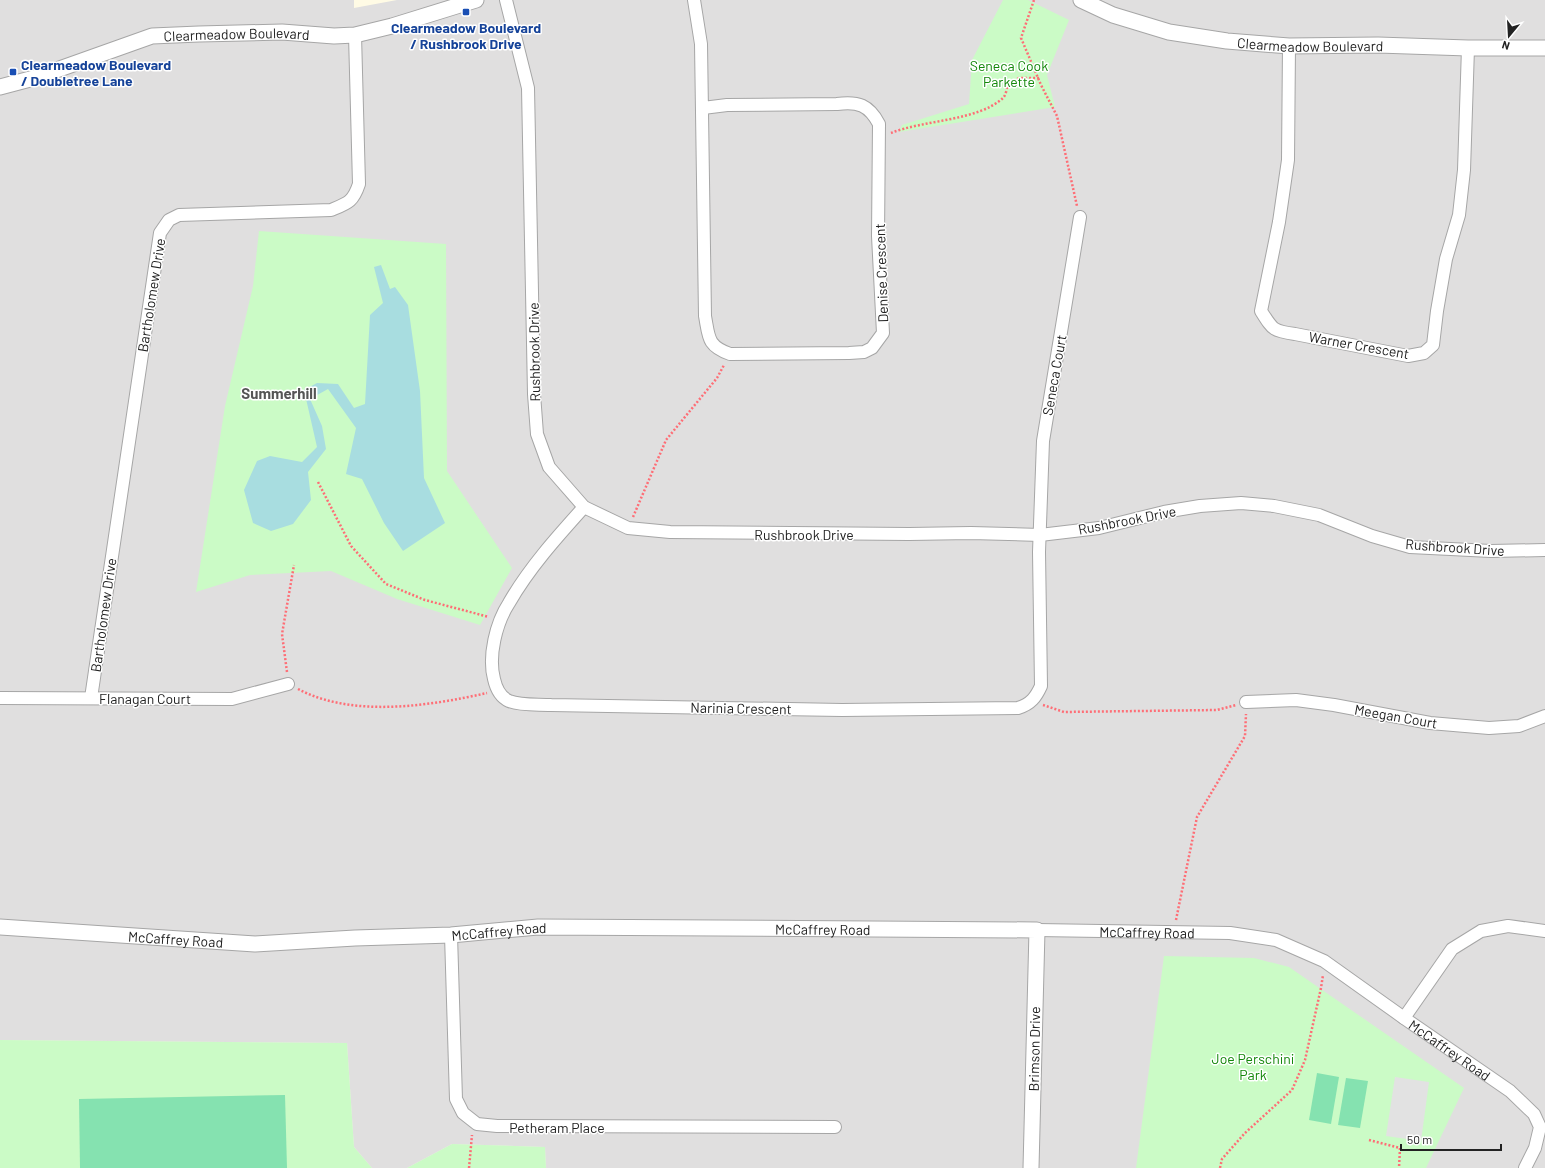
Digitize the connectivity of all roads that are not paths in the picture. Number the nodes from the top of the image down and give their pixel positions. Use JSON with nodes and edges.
{"nodes":[{"id":1,"x":476,"y":0,"type":"edge"},
{"id":2,"x":506,"y":0,"type":"edge"},
{"id":3,"x":694,"y":0,"type":"edge"},
{"id":4,"x":1081,"y":0,"type":"edge"},
{"id":5,"x":355,"y":35,"type":"junction"},
{"id":6,"x":1289,"y":46,"type":"junction"},
{"id":7,"x":1468,"y":48,"type":"junction"},
{"id":8,"x":1545,"y":48,"type":"edge"},
{"id":9,"x":0,"y":87,"type":"edge"},
{"id":10,"x":703,"y":108,"type":"junction"},
{"id":11,"x":1080,"y":217,"type":"road end"},
{"id":12,"x":584,"y":507,"type":"junction"},
{"id":13,"x":1040,"y":535,"type":"junction"},
{"id":14,"x":1545,"y":550,"type":"edge"},
{"id":15,"x":288,"y":684,"type":"road end"},
{"id":16,"x":0,"y":698,"type":"edge"},
{"id":17,"x":90,"y":698,"type":"junction"},
{"id":18,"x":1246,"y":702,"type":"road end"},
{"id":19,"x":1545,"y":716,"type":"edge"},
{"id":20,"x":0,"y":927,"type":"edge"},
{"id":21,"x":1037,"y":930,"type":"junction"},
{"id":22,"x":1545,"y":931,"type":"edge"},
{"id":23,"x":451,"y":935,"type":"junction"},
{"id":24,"x":1404,"y":1018,"type":"junction"},
{"id":25,"x":835,"y":1127,"type":"dead end"},
{"id":26,"x":1031,"y":1168,"type":"edge"},
{"id":27,"x":1525,"y":1168,"type":"edge"}],
"edges":[{"from":1,"to":5,"type":"street","name":"Clearmeadow Boulevard"},
{"from":2,"to":12,"type":"street","name":"Rushbrook Drive"},
{"from":3,"to":10,"type":"street","name":"Denise Crescent"},
{"from":4,"to":6,"type":"street","name":"Clearmeadow Boulevard"},
{"from":5,"to":9,"type":"street","name":"Clearmeadow Boulevard"},
{"from":5,"to":17,"type":"street","name":"Bartholomew Drive"},
{"from":6,"to":7,"type":"street","name":"Clearmeadow Boulevard"},
{"from":6,"to":7,"type":"street","name":"Warner Crescent"},
{"from":7,"to":8,"type":"street","name":"Clearmeadow Boulevard"},
{"from":10,"to":10,"type":"street","name":"Denise Crescent"},
{"from":11,"to":13,"type":"street","name":"Seneca Court"},
{"from":12,"to":13,"type":"street","name":"Rushbrook Drive"},
{"from":12,"to":13,"type":"street","name":"Narinia Crescent"},
{"from":13,"to":14,"type":"street","name":"Rushbrook Drive"},
{"from":15,"to":17,"type":"street","name":"Flanagan Court"},
{"from":16,"to":17,"type":"street","name":"Flanagan Court"},
{"from":18,"to":19,"type":"street","name":"Meegan Court"},
{"from":20,"to":23,"type":"street","name":"McCaffrey Road"},
{"from":21,"to":23,"type":"street","name":"McCaffrey Road"},
{"from":21,"to":24,"type":"street","name":"McCaffrey Road"},
{"from":21,"to":26,"type":"street","name":"Brimson Drive"},
{"from":22,"to":24,"type":"street"},
{"from":23,"to":25,"type":"street","name":"Petheram Place"},
{"from":24,"to":27,"type":"street","name":"McCaffrey Road"}]}
